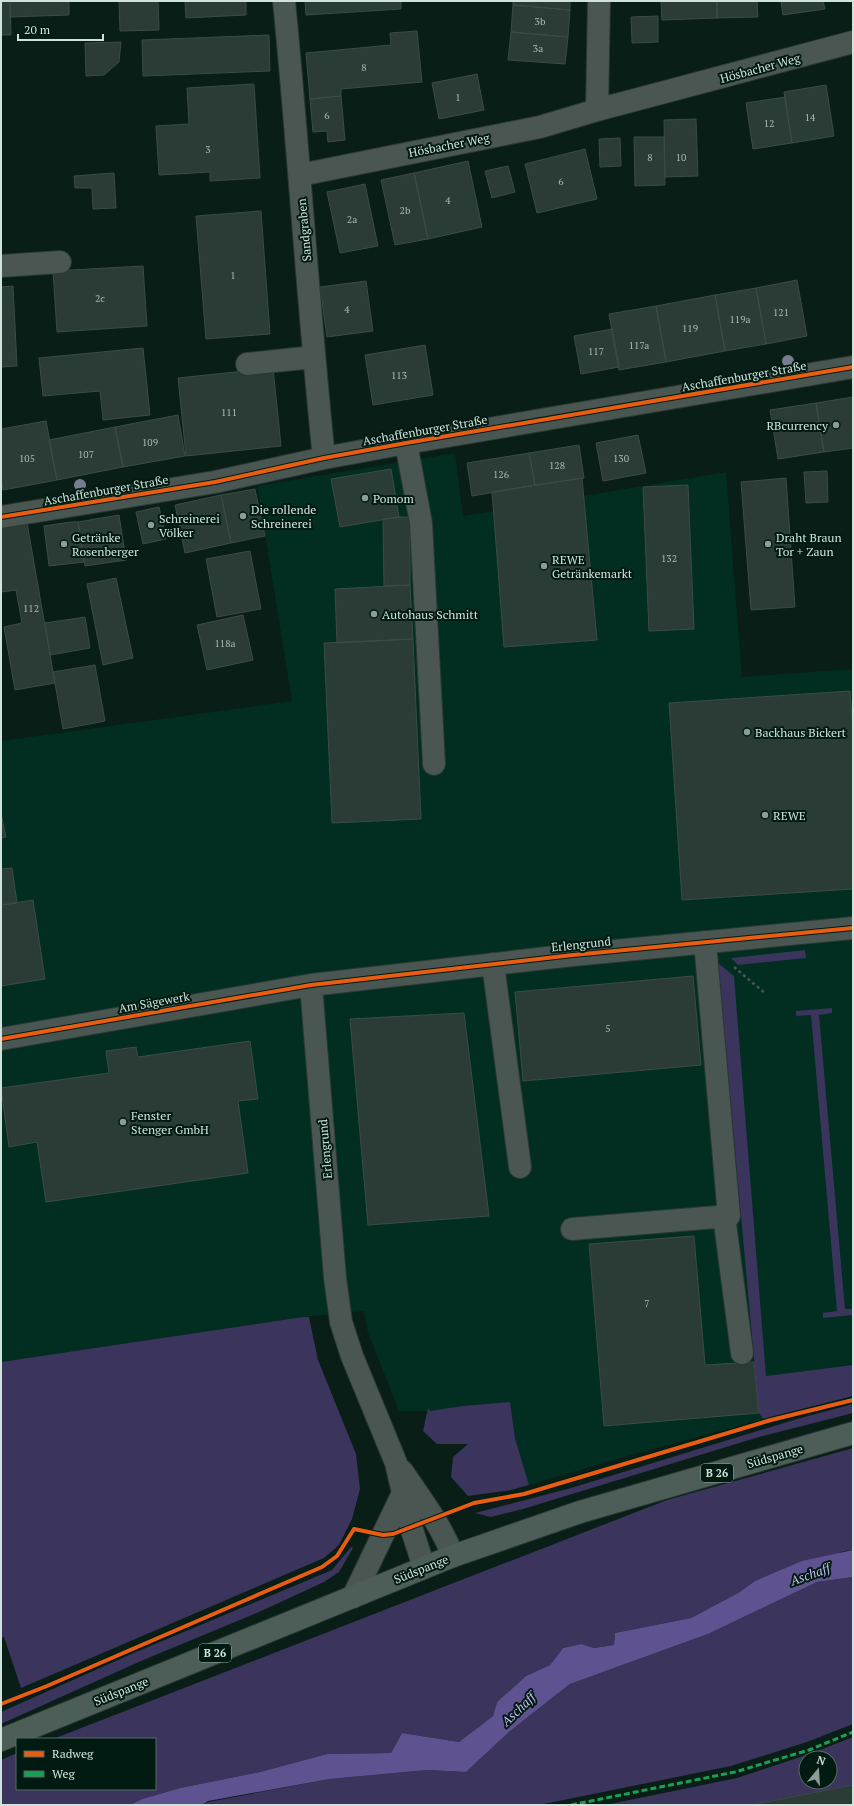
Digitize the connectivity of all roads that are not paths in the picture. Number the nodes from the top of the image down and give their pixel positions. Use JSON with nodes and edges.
{"nodes":[{"id":1,"x":284,"y":1,"type":"edge"},
{"id":2,"x":599,"y":1,"type":"edge"},
{"id":3,"x":853,"y":42,"type":"edge"},
{"id":4,"x":597,"y":110,"type":"junction"},
{"id":5,"x":300,"y":175,"type":"junction"},
{"id":6,"x":60,"y":262,"type":"dead end"},
{"id":7,"x":1,"y":266,"type":"edge"},
{"id":8,"x":313,"y":357,"type":"junction"},
{"id":9,"x":247,"y":364,"type":"dead end"},
{"id":10,"x":853,"y":367,"type":"edge"},
{"id":11,"x":406,"y":443,"type":"junction"},
{"id":12,"x":324,"y":458,"type":"junction"},
{"id":13,"x":1,"y":517,"type":"edge"},
{"id":14,"x":434,"y":764,"type":"dead end"},
{"id":15,"x":853,"y":928,"type":"edge"},
{"id":16,"x":705,"y":942,"type":"junction"},
{"id":17,"x":493,"y":964,"type":"junction"},
{"id":18,"x":310,"y":985,"type":"junction"},
{"id":19,"x":1,"y":1039,"type":"edge"},
{"id":20,"x":520,"y":1167,"type":"dead end"},
{"id":21,"x":724,"y":1216,"type":"junction"},
{"id":22,"x":572,"y":1229,"type":"dead end"},
{"id":23,"x":742,"y":1353,"type":"dead end"},
{"id":24,"x":853,"y":1433,"type":"edge"},
{"id":25,"x":396,"y":1463,"type":"junction"},
{"id":26,"x":403,"y":1494,"type":"junction"},
{"id":27,"x":453,"y":1556,"type":"junction"},
{"id":28,"x":424,"y":1567,"type":"junction"},
{"id":29,"x":353,"y":1597,"type":"junction"},
{"id":30,"x":1,"y":1740,"type":"edge"}],
"edges":[{"from":1,"to":5,"type":"street","name":"Sandgraben"},
{"from":2,"to":4,"type":"street"},
{"from":3,"to":4,"type":"street","name":"Hösbacher Weg"},
{"from":4,"to":5,"type":"street","name":"Hösbacher Weg"},
{"from":5,"to":8,"type":"street","name":"Sandgraben"},
{"from":6,"to":7,"type":"street"},
{"from":8,"to":9,"type":"street"},
{"from":8,"to":12,"type":"street","name":"Sandgraben"},
{"from":10,"to":11,"type":"street","name":"Aschaffenburger Straße"},
{"from":11,"to":12,"type":"street","name":"Aschaffenburger Straße"},
{"from":11,"to":14,"type":"street"},
{"from":12,"to":13,"type":"street","name":"Aschaffenburger Straße"},
{"from":15,"to":16,"type":"street","name":"Erlengrund"},
{"from":16,"to":17,"type":"street","name":"Erlengrund"},
{"from":16,"to":21,"type":"street"},
{"from":17,"to":18,"type":"street","name":"Erlengrund"},
{"from":17,"to":20,"type":"street"},
{"from":18,"to":19,"type":"street","name":"Am Sägewerk"},
{"from":18,"to":25,"type":"street","name":"Erlengrund"},
{"from":21,"to":22,"type":"street"},
{"from":21,"to":23,"type":"street"},
{"from":24,"to":27,"type":"main road","name":"Südspange","number":"B 26"},
{"from":25,"to":26,"type":"street","name":"Erlengrund"},
{"from":25,"to":27,"type":"street","name":"Erlengrund"},
{"from":26,"to":28,"type":"street","name":"Erlengrund"},
{"from":26,"to":29,"type":"street"},
{"from":27,"to":28,"type":"main road","name":"Südspange","number":"B 26"},
{"from":28,"to":29,"type":"main road","name":"Südspange","number":"B 26"},
{"from":29,"to":30,"type":"main road","name":"Südspange","number":"B 26"}]}
